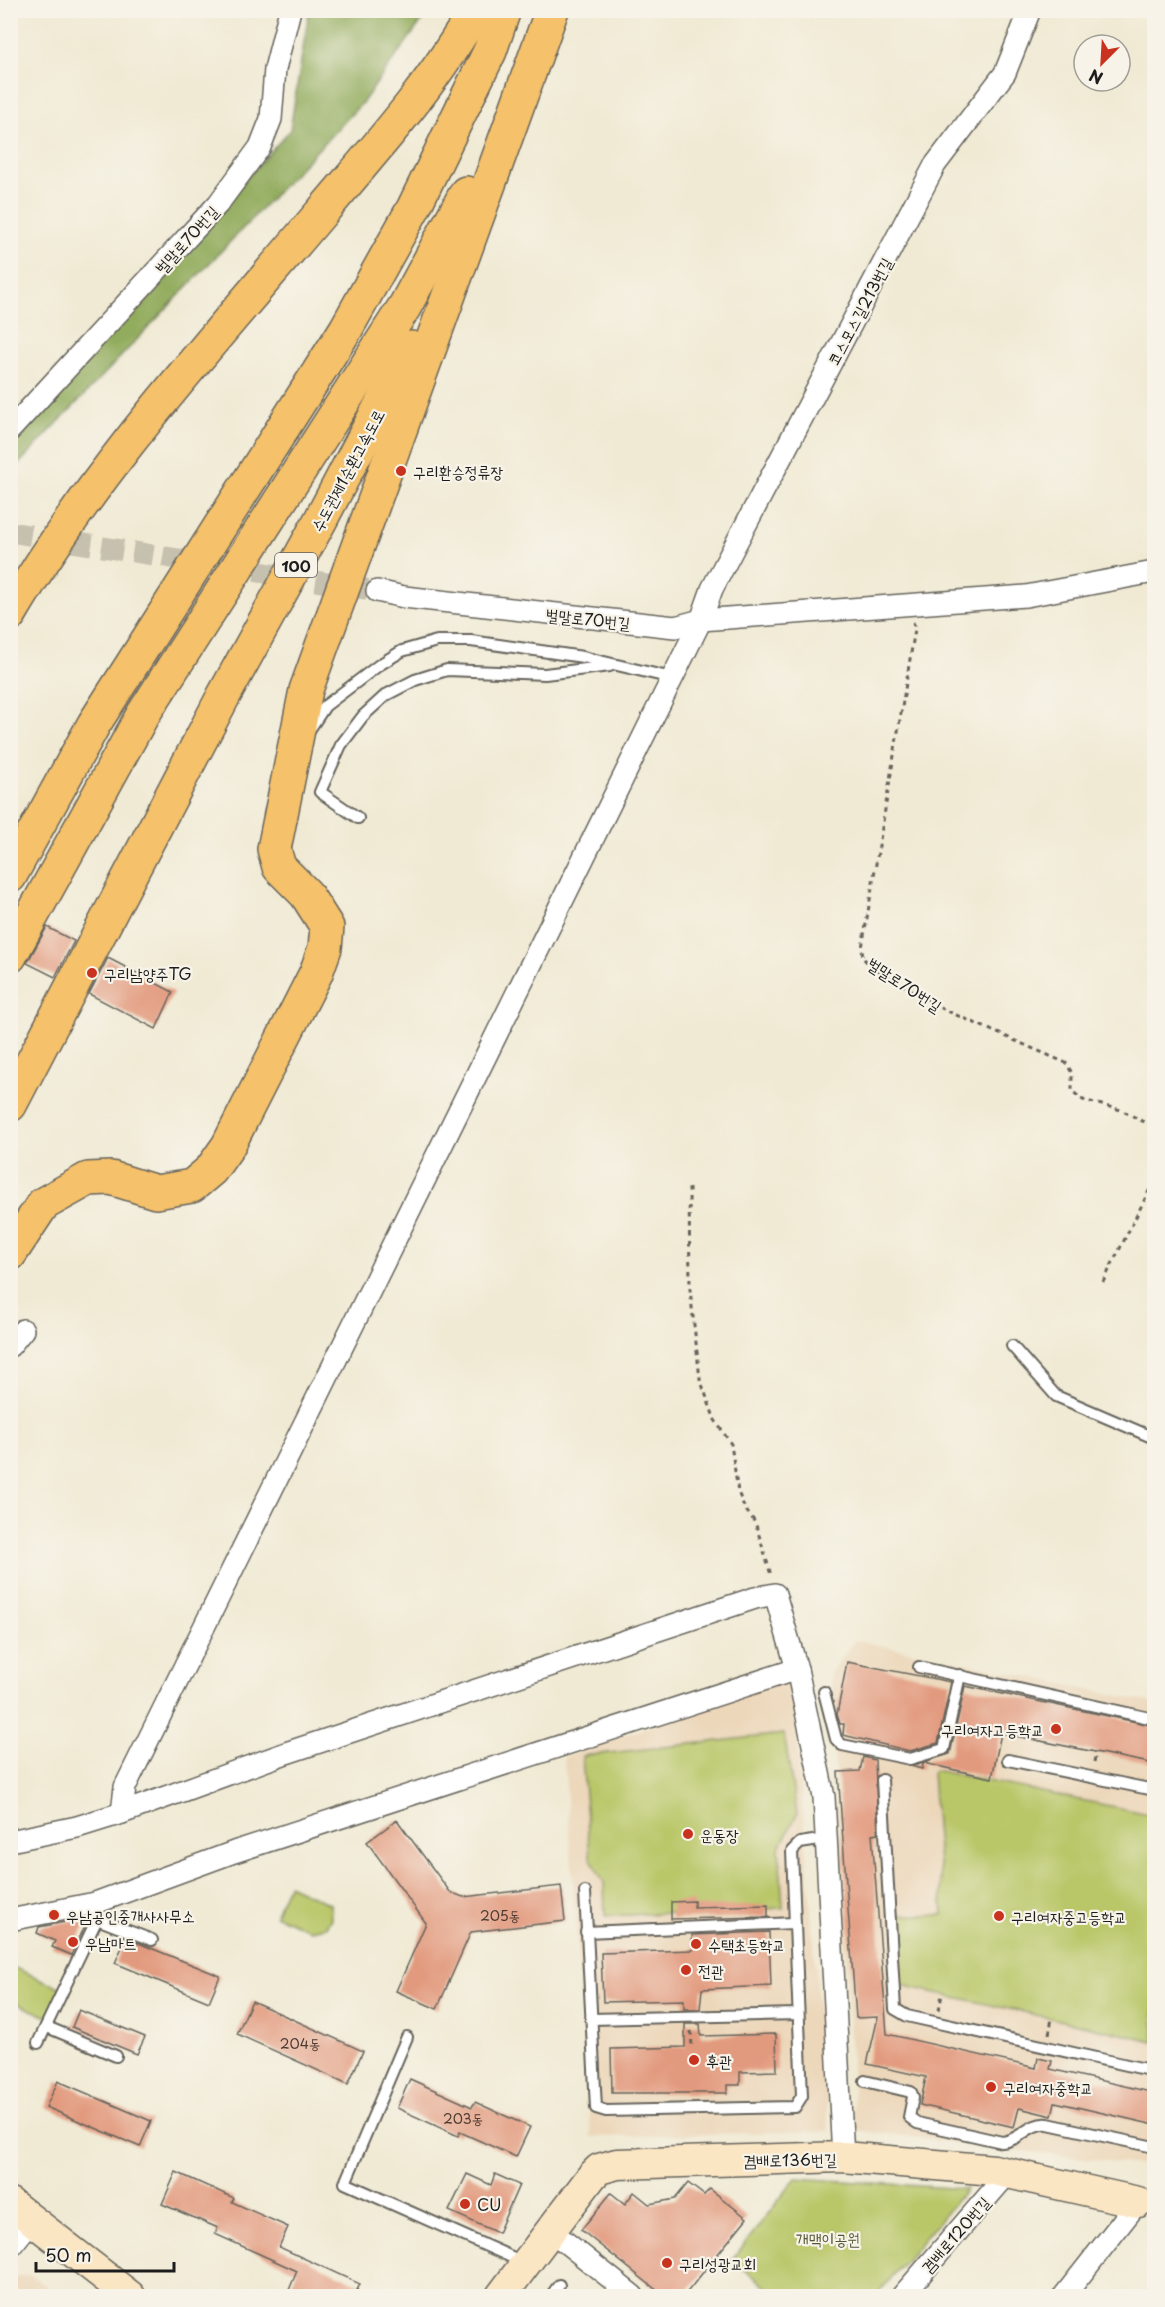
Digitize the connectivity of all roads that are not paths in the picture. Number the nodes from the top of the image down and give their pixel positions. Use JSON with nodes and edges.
{"nodes":[{"id":1,"x":290,"y":10,"type":"edge"},
{"id":2,"x":474,"y":10,"type":"edge"},
{"id":3,"x":504,"y":10,"type":"edge"},
{"id":4,"x":550,"y":10,"type":"edge"},
{"id":5,"x":1030,"y":10,"type":"edge"},
{"id":6,"x":10,"y":430,"type":"edge"},
{"id":7,"x":1155,"y":572,"type":"edge"},
{"id":8,"x":377,"y":591,"type":"tunnel mouth"},
{"id":9,"x":10,"y":614,"type":"edge"},
{"id":10,"x":702,"y":620,"type":"junction"},
{"id":11,"x":616,"y":665,"type":"junction"},
{"id":12,"x":672,"y":678,"type":"junction"},
{"id":13,"x":293,"y":755,"type":"junction"},
{"id":14,"x":358,"y":818,"type":"dead end"},
{"id":15,"x":10,"y":876,"type":"edge"},
{"id":16,"x":10,"y":956,"type":"edge"},
{"id":17,"x":10,"y":1105,"type":"edge"},
{"id":18,"x":10,"y":1254,"type":"edge"},
{"id":19,"x":1012,"y":1346,"type":"dead end"},
{"id":20,"x":1155,"y":1438,"type":"edge"},
{"id":21,"x":919,"y":1667,"type":"dead end"},
{"id":22,"x":797,"y":1669,"type":"junction"},
{"id":23,"x":960,"y":1675,"type":"junction"},
{"id":24,"x":824,"y":1692,"type":"dead end"},
{"id":25,"x":1155,"y":1719,"type":"edge"},
{"id":26,"x":1008,"y":1760,"type":"dead end"},
{"id":27,"x":882,"y":1780,"type":"dead end"},
{"id":28,"x":1155,"y":1790,"type":"edge"},
{"id":29,"x":122,"y":1813,"type":"junction"},
{"id":30,"x":826,"y":1839,"type":"junction"},
{"id":31,"x":10,"y":1841,"type":"edge"},
{"id":32,"x":585,"y":1892,"type":"dead end"},
{"id":33,"x":96,"y":1911,"type":"junction"},
{"id":34,"x":10,"y":1920,"type":"edge"},
{"id":35,"x":794,"y":1923,"type":"junction"},
{"id":36,"x":586,"y":1932,"type":"junction"},
{"id":37,"x":152,"y":1941,"type":"dead end"},
{"id":38,"x":798,"y":2014,"type":"junction"},
{"id":39,"x":591,"y":2019,"type":"junction"},
{"id":40,"x":47,"y":2027,"type":"junction"},
{"id":41,"x":407,"y":2037,"type":"dead end"},
{"id":42,"x":38,"y":2043,"type":"dead end"},
{"id":43,"x":116,"y":2056,"type":"dead end"},
{"id":44,"x":1155,"y":2071,"type":"edge"},
{"id":45,"x":865,"y":2081,"type":"dead end"},
{"id":46,"x":1155,"y":2146,"type":"edge"},
{"id":47,"x":843,"y":2157,"type":"junction"},
{"id":48,"x":1009,"y":2172,"type":"junction"},
{"id":49,"x":1149,"y":2206,"type":"edge"},
{"id":50,"x":21,"y":2212,"type":"edge"},
{"id":51,"x":550,"y":2230,"type":"junction"},
{"id":52,"x":10,"y":2247,"type":"edge"},
{"id":53,"x":525,"y":2263,"type":"junction"},
{"id":54,"x":559,"y":2285,"type":"dead end"},
{"id":55,"x":130,"y":2296,"type":"edge"},
{"id":56,"x":501,"y":2296,"type":"edge"},
{"id":57,"x":551,"y":2296,"type":"edge"},
{"id":58,"x":630,"y":2296,"type":"edge"},
{"id":59,"x":902,"y":2296,"type":"edge"},
{"id":60,"x":1064,"y":2296,"type":"edge"}],
"edges":[{"from":1,"to":6,"type":"street","name":"벌말로70번길"},
{"from":2,"to":9,"type":"highway"},
{"from":3,"to":15,"type":"highway"},
{"from":4,"to":13,"type":"highway"},
{"from":4,"to":16,"type":"highway","name":"수도권제1순환고속도로","number":"100"},
{"from":4,"to":17,"type":"highway","name":"수도권제1순환고속도로","number":"100"},
{"from":5,"to":10,"type":"street","name":"코스모스길213번길"},
{"from":7,"to":10,"type":"street","name":"벌말로70번길"},
{"from":8,"to":10,"type":"street","name":"벌말로70번길"},
{"from":10,"to":12,"type":"street","name":"코스모스길213번길"},
{"from":11,"to":12,"type":"lane"},
{"from":11,"to":13,"type":"lane"},
{"from":11,"to":14,"type":"lane"},
{"from":12,"to":29,"type":"street","name":"코스모스길213번길"},
{"from":13,"to":18,"type":"highway"},
{"from":19,"to":20,"type":"lane"},
{"from":21,"to":23,"type":"lane"},
{"from":22,"to":29,"type":"street"},
{"from":22,"to":30,"type":"street"},
{"from":22,"to":33,"type":"street"},
{"from":23,"to":24,"type":"lane"},
{"from":23,"to":25,"type":"lane"},
{"from":26,"to":28,"type":"lane"},
{"from":27,"to":44,"type":"lane"},
{"from":29,"to":31,"type":"street"},
{"from":30,"to":35,"type":"lane"},
{"from":30,"to":47,"type":"street"},
{"from":32,"to":36,"type":"lane"},
{"from":33,"to":34,"type":"street"},
{"from":33,"to":37,"type":"lane"},
{"from":33,"to":40,"type":"lane"},
{"from":35,"to":36,"type":"lane"},
{"from":35,"to":38,"type":"lane"},
{"from":36,"to":39,"type":"lane"},
{"from":38,"to":39,"type":"lane"},
{"from":38,"to":39,"type":"lane"},
{"from":40,"to":42,"type":"lane"},
{"from":40,"to":43,"type":"lane"},
{"from":41,"to":53,"type":"lane"},
{"from":45,"to":46,"type":"lane"},
{"from":47,"to":48,"type":"street","name":"겸배로136번길"},
{"from":47,"to":51,"type":"street","name":"겸배로136번길"},
{"from":48,"to":49,"type":"street","name":"겸배로136번길"},
{"from":48,"to":59,"type":"street","name":"겸배로120번길"},
{"from":49,"to":60,"type":"street"},
{"from":50,"to":52,"type":"street"},
{"from":50,"to":55,"type":"street"},
{"from":51,"to":53,"type":"street","name":"겸배로136번길"},
{"from":51,"to":58,"type":"street"},
{"from":53,"to":56,"type":"street","name":"겸배로136번길"},
{"from":54,"to":57,"type":"lane"}]}
